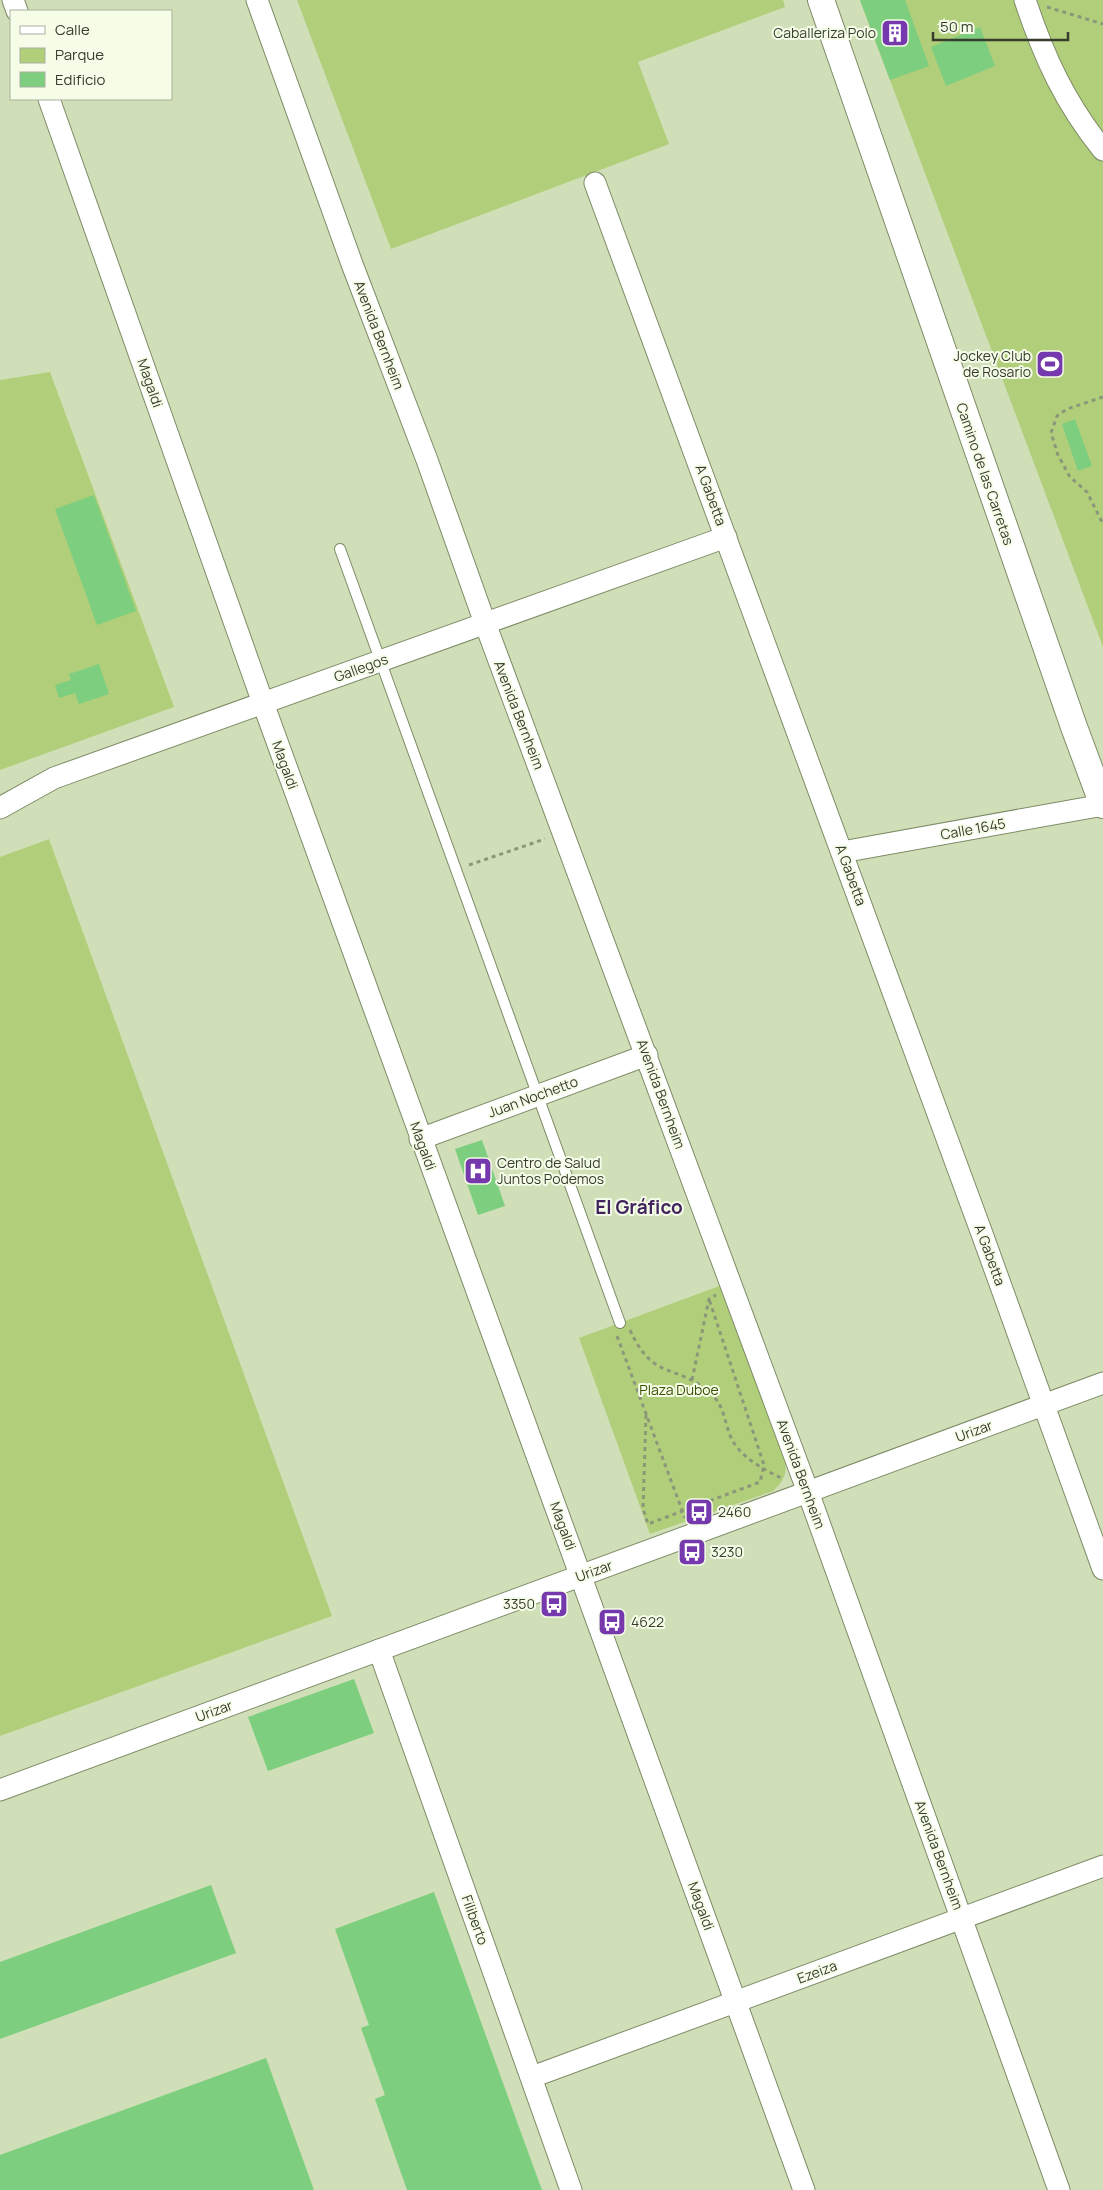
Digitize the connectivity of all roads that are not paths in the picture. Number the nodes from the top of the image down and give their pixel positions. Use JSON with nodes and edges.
{"nodes":[{"id":1,"x":257,"y":0,"type":"edge"},
{"id":2,"x":821,"y":0,"type":"edge"},
{"id":3,"x":1025,"y":0,"type":"edge"},
{"id":4,"x":49,"y":100,"type":"edge"},
{"id":5,"x":1103,"y":150,"type":"edge"},
{"id":6,"x":596,"y":183,"type":"dead end"},
{"id":7,"x":726,"y":537,"type":"junction"},
{"id":8,"x":340,"y":549,"type":"dead end"},
{"id":9,"x":485,"y":624,"type":"junction"},
{"id":10,"x":380,"y":661,"type":"junction"},
{"id":11,"x":262,"y":703,"type":"junction"},
{"id":12,"x":1103,"y":805,"type":"edge"},
{"id":13,"x":0,"y":808,"type":"edge"},
{"id":14,"x":842,"y":852,"type":"junction"},
{"id":15,"x":646,"y":1055,"type":"junction"},
{"id":16,"x":538,"y":1095,"type":"junction"},
{"id":17,"x":420,"y":1139,"type":"junction"},
{"id":18,"x":620,"y":1323,"type":"road end"},
{"id":19,"x":1103,"y":1383,"type":"edge"},
{"id":20,"x":1044,"y":1405,"type":"junction"},
{"id":21,"x":808,"y":1492,"type":"junction"},
{"id":22,"x":1103,"y":1569,"type":"edge"},
{"id":23,"x":582,"y":1576,"type":"junction"},
{"id":24,"x":379,"y":1650,"type":"junction"},
{"id":25,"x":0,"y":1790,"type":"edge"},
{"id":26,"x":1103,"y":1866,"type":"edge"},
{"id":27,"x":962,"y":1919,"type":"junction"},
{"id":28,"x":736,"y":2002,"type":"junction"},
{"id":29,"x":532,"y":2077,"type":"junction"},
{"id":30,"x":571,"y":2190,"type":"edge"},
{"id":31,"x":804,"y":2190,"type":"edge"},
{"id":32,"x":1059,"y":2190,"type":"edge"}],
"edges":[{"from":1,"to":9,"type":"street","name":"Avenida Bernheim"},
{"from":2,"to":12,"type":"street","name":"Camino de las Carretas"},
{"from":3,"to":5,"type":"street"},
{"from":4,"to":11,"type":"street","name":"Magaldi"},
{"from":6,"to":7,"type":"street","name":"A Gabetta"},
{"from":7,"to":9,"type":"street","name":"Gallegos"},
{"from":7,"to":14,"type":"street","name":"A Gabetta"},
{"from":8,"to":10,"type":"lane"},
{"from":9,"to":10,"type":"street","name":"Gallegos"},
{"from":9,"to":15,"type":"street","name":"Avenida Bernheim"},
{"from":10,"to":11,"type":"street","name":"Gallegos"},
{"from":10,"to":16,"type":"lane"},
{"from":11,"to":13,"type":"street","name":"Gallegos"},
{"from":11,"to":17,"type":"street","name":"Magaldi"},
{"from":12,"to":14,"type":"street","name":"Calle 1645"},
{"from":14,"to":20,"type":"street","name":"A Gabetta"},
{"from":15,"to":16,"type":"street","name":"Juan Nochetto"},
{"from":15,"to":21,"type":"street","name":"Avenida Bernheim"},
{"from":16,"to":17,"type":"street","name":"Juan Nochetto"},
{"from":16,"to":18,"type":"lane"},
{"from":17,"to":23,"type":"street","name":"Magaldi"},
{"from":19,"to":20,"type":"street","name":"Urizar"},
{"from":20,"to":21,"type":"street","name":"Urizar"},
{"from":20,"to":22,"type":"street","name":"A Gabetta"},
{"from":21,"to":23,"type":"street","name":"Urizar"},
{"from":21,"to":27,"type":"street","name":"Avenida Bernheim"},
{"from":23,"to":24,"type":"street","name":"Urizar"},
{"from":23,"to":28,"type":"street","name":"Magaldi"},
{"from":24,"to":25,"type":"street","name":"Urizar"},
{"from":24,"to":29,"type":"street","name":"Filiberto"},
{"from":26,"to":27,"type":"street","name":"Ezeiza"},
{"from":27,"to":28,"type":"street","name":"Ezeiza"},
{"from":27,"to":32,"type":"street","name":"Avenida Bernheim"},
{"from":28,"to":29,"type":"street","name":"Ezeiza"},
{"from":28,"to":31,"type":"street","name":"Magaldi"},
{"from":29,"to":30,"type":"street","name":"Filiberto"}]}
